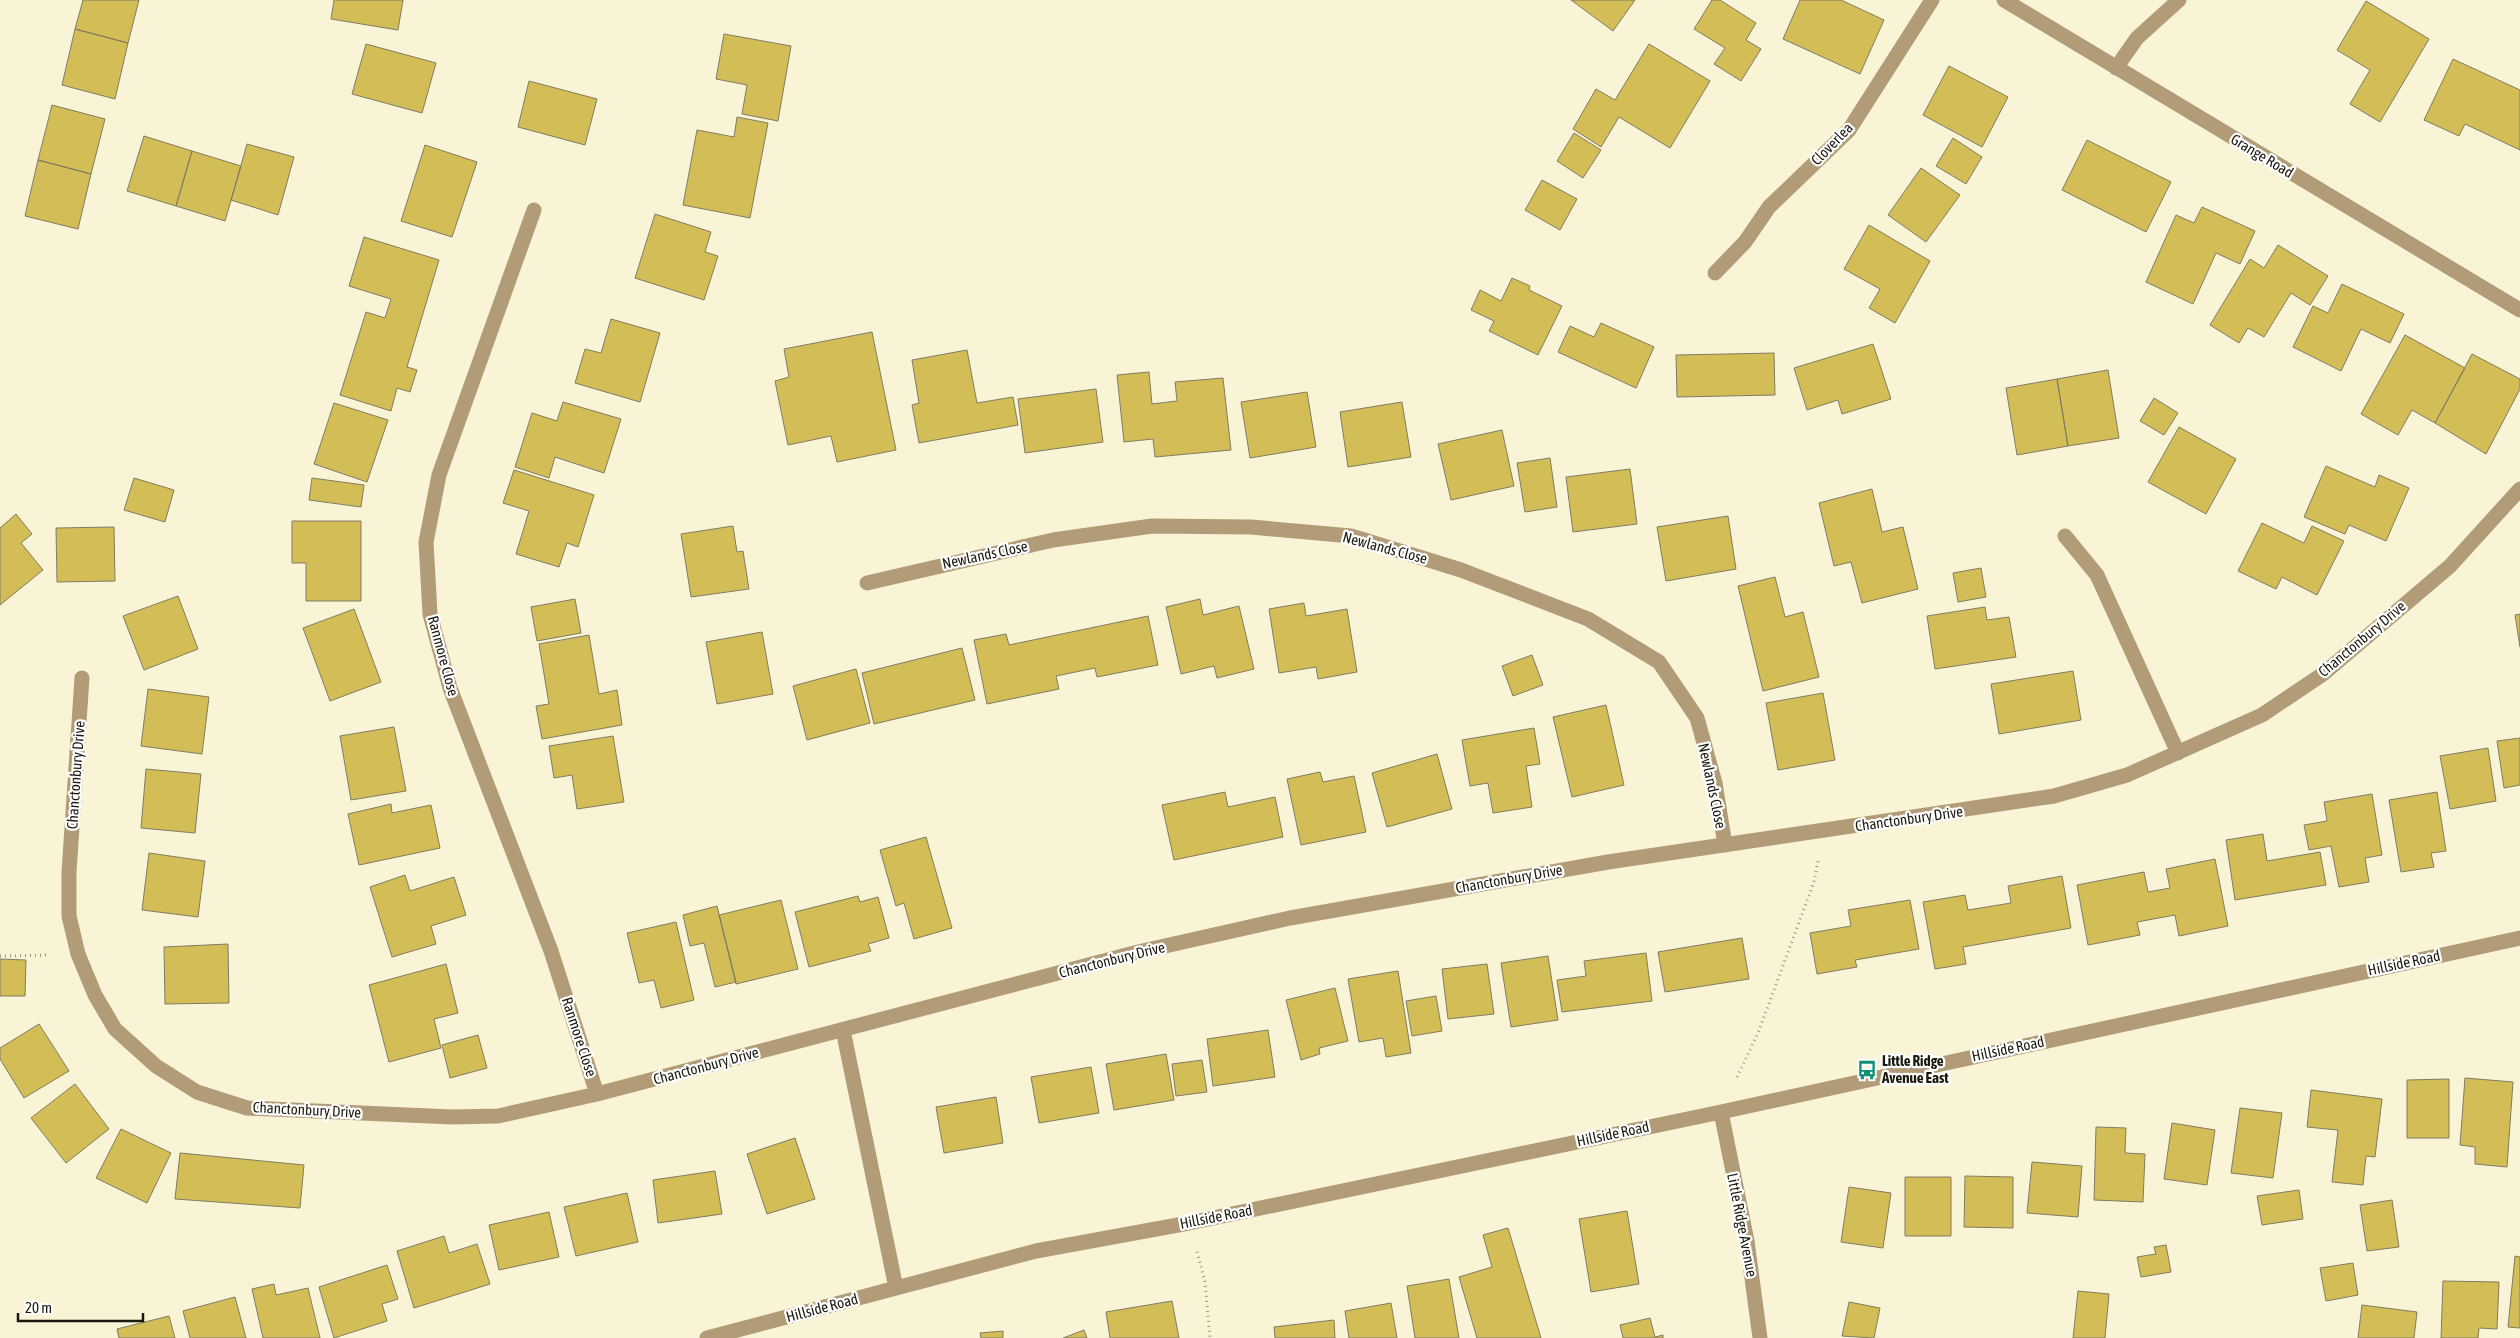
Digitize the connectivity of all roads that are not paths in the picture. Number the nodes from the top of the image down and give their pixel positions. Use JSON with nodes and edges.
{"nodes":[{"id":1,"x":1932,"y":0,"type":"edge"},
{"id":2,"x":2004,"y":0,"type":"edge"},
{"id":3,"x":2179,"y":0,"type":"edge"},
{"id":4,"x":2116,"y":68,"type":"junction"},
{"id":5,"x":534,"y":210,"type":"dead end"},
{"id":6,"x":1714,"y":273,"type":"dead end"},
{"id":7,"x":2520,"y":310,"type":"edge"},
{"id":8,"x":2520,"y":488,"type":"edge"},
{"id":9,"x":2065,"y":536,"type":"dead end"},
{"id":10,"x":868,"y":583,"type":"dead end"},
{"id":11,"x":82,"y":678,"type":"dead end"},
{"id":12,"x":2178,"y":753,"type":"junction"},
{"id":13,"x":1725,"y":846,"type":"junction"},
{"id":14,"x":2520,"y":938,"type":"edge"},
{"id":15,"x":843,"y":1030,"type":"junction"},
{"id":16,"x":597,"y":1094,"type":"junction"},
{"id":17,"x":1721,"y":1112,"type":"junction"},
{"id":18,"x":896,"y":1288,"type":"junction"},
{"id":19,"x":707,"y":1338,"type":"edge"},
{"id":20,"x":1760,"y":1338,"type":"edge"}],
"edges":[{"from":1,"to":6,"type":"street","name":"Cloverlea"},
{"from":2,"to":4,"type":"street","name":"Grange Road"},
{"from":3,"to":4,"type":"street"},
{"from":4,"to":7,"type":"street","name":"Grange Road"},
{"from":5,"to":16,"type":"street","name":"Ranmore Close"},
{"from":8,"to":12,"type":"street","name":"Chanctonbury Drive"},
{"from":9,"to":12,"type":"street"},
{"from":10,"to":13,"type":"street","name":"Newlands Close"},
{"from":11,"to":16,"type":"street","name":"Chanctonbury Drive"},
{"from":12,"to":13,"type":"street","name":"Chanctonbury Drive"},
{"from":13,"to":15,"type":"street","name":"Chanctonbury Drive"},
{"from":14,"to":17,"type":"street","name":"Hillside Road"},
{"from":15,"to":16,"type":"street","name":"Chanctonbury Drive"},
{"from":15,"to":18,"type":"street"},
{"from":17,"to":18,"type":"street","name":"Hillside Road"},
{"from":17,"to":20,"type":"street","name":"Little Ridge Avenue"},
{"from":18,"to":19,"type":"street","name":"Hillside Road"}]}
